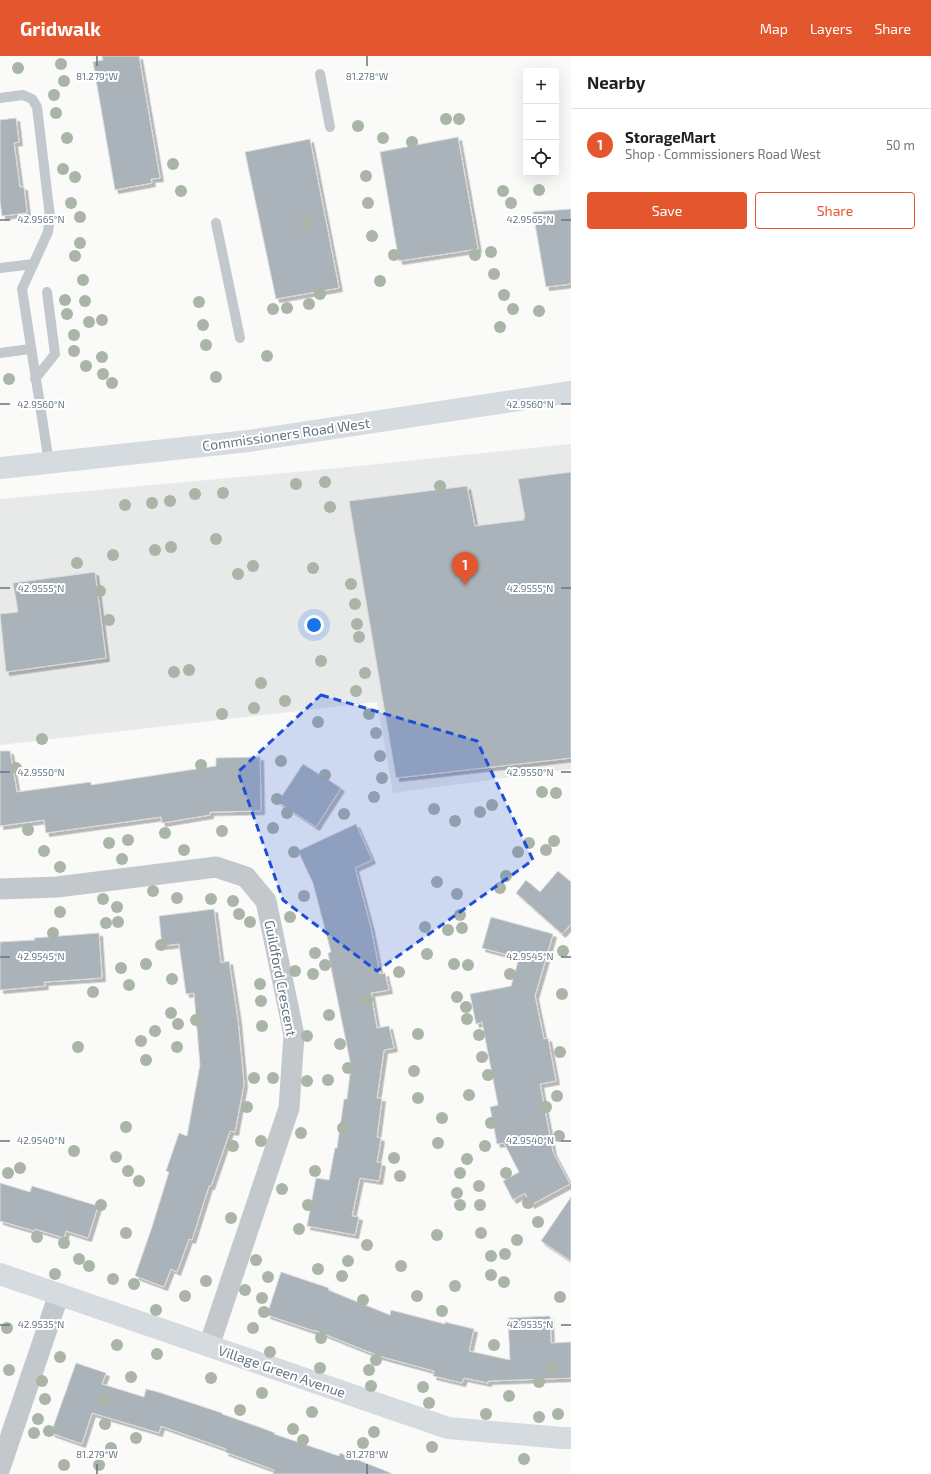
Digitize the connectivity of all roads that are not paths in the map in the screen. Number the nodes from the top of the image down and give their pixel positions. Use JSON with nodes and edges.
{"nodes":[{"id":1,"x":320,"y":74,"type":"dead end"},
{"id":2,"x":0,"y":98,"type":"edge"},
{"id":3,"x":330,"y":127,"type":"dead end"},
{"id":4,"x":216,"y":223,"type":"dead end"},
{"id":5,"x":33,"y":264,"type":"junction"},
{"id":6,"x":0,"y":268,"type":"edge"},
{"id":7,"x":47,"y":292,"type":"dead end"},
{"id":8,"x":240,"y":338,"type":"dead end"},
{"id":9,"x":30,"y":349,"type":"junction"},
{"id":10,"x":0,"y":353,"type":"edge"},
{"id":11,"x":35,"y":379,"type":"junction"},
{"id":12,"x":571,"y":392,"type":"edge"},
{"id":13,"x":49,"y":463,"type":"junction"},
{"id":14,"x":0,"y":468,"type":"edge"},
{"id":15,"x":0,"y":889,"type":"edge"},
{"id":16,"x":0,"y":1274,"type":"edge"},
{"id":17,"x":59,"y":1294,"type":"junction"},
{"id":18,"x":209,"y":1346,"type":"junction"},
{"id":19,"x":571,"y":1438,"type":"edge"},
{"id":20,"x":0,"y":1468,"type":"edge"}],
"edges":[{"from":1,"to":3,"type":"lane"},
{"from":2,"to":5,"type":"lane"},
{"from":4,"to":8,"type":"lane"},
{"from":5,"to":6,"type":"lane"},
{"from":5,"to":9,"type":"lane"},
{"from":7,"to":11,"type":"lane"},
{"from":9,"to":10,"type":"lane"},
{"from":9,"to":11,"type":"lane"},
{"from":11,"to":13,"type":"lane"},
{"from":12,"to":13,"type":"street","name":"Commissioners Road West"},
{"from":13,"to":14,"type":"street","name":"Commissioners Road West"},
{"from":15,"to":18,"type":"street","name":"Guildford Crescent"},
{"from":16,"to":17,"type":"street","name":"Village Green Avenue"},
{"from":17,"to":18,"type":"street","name":"Village Green Avenue"},
{"from":17,"to":20,"type":"street"},
{"from":18,"to":19,"type":"street","name":"Village Green Avenue"}]}
